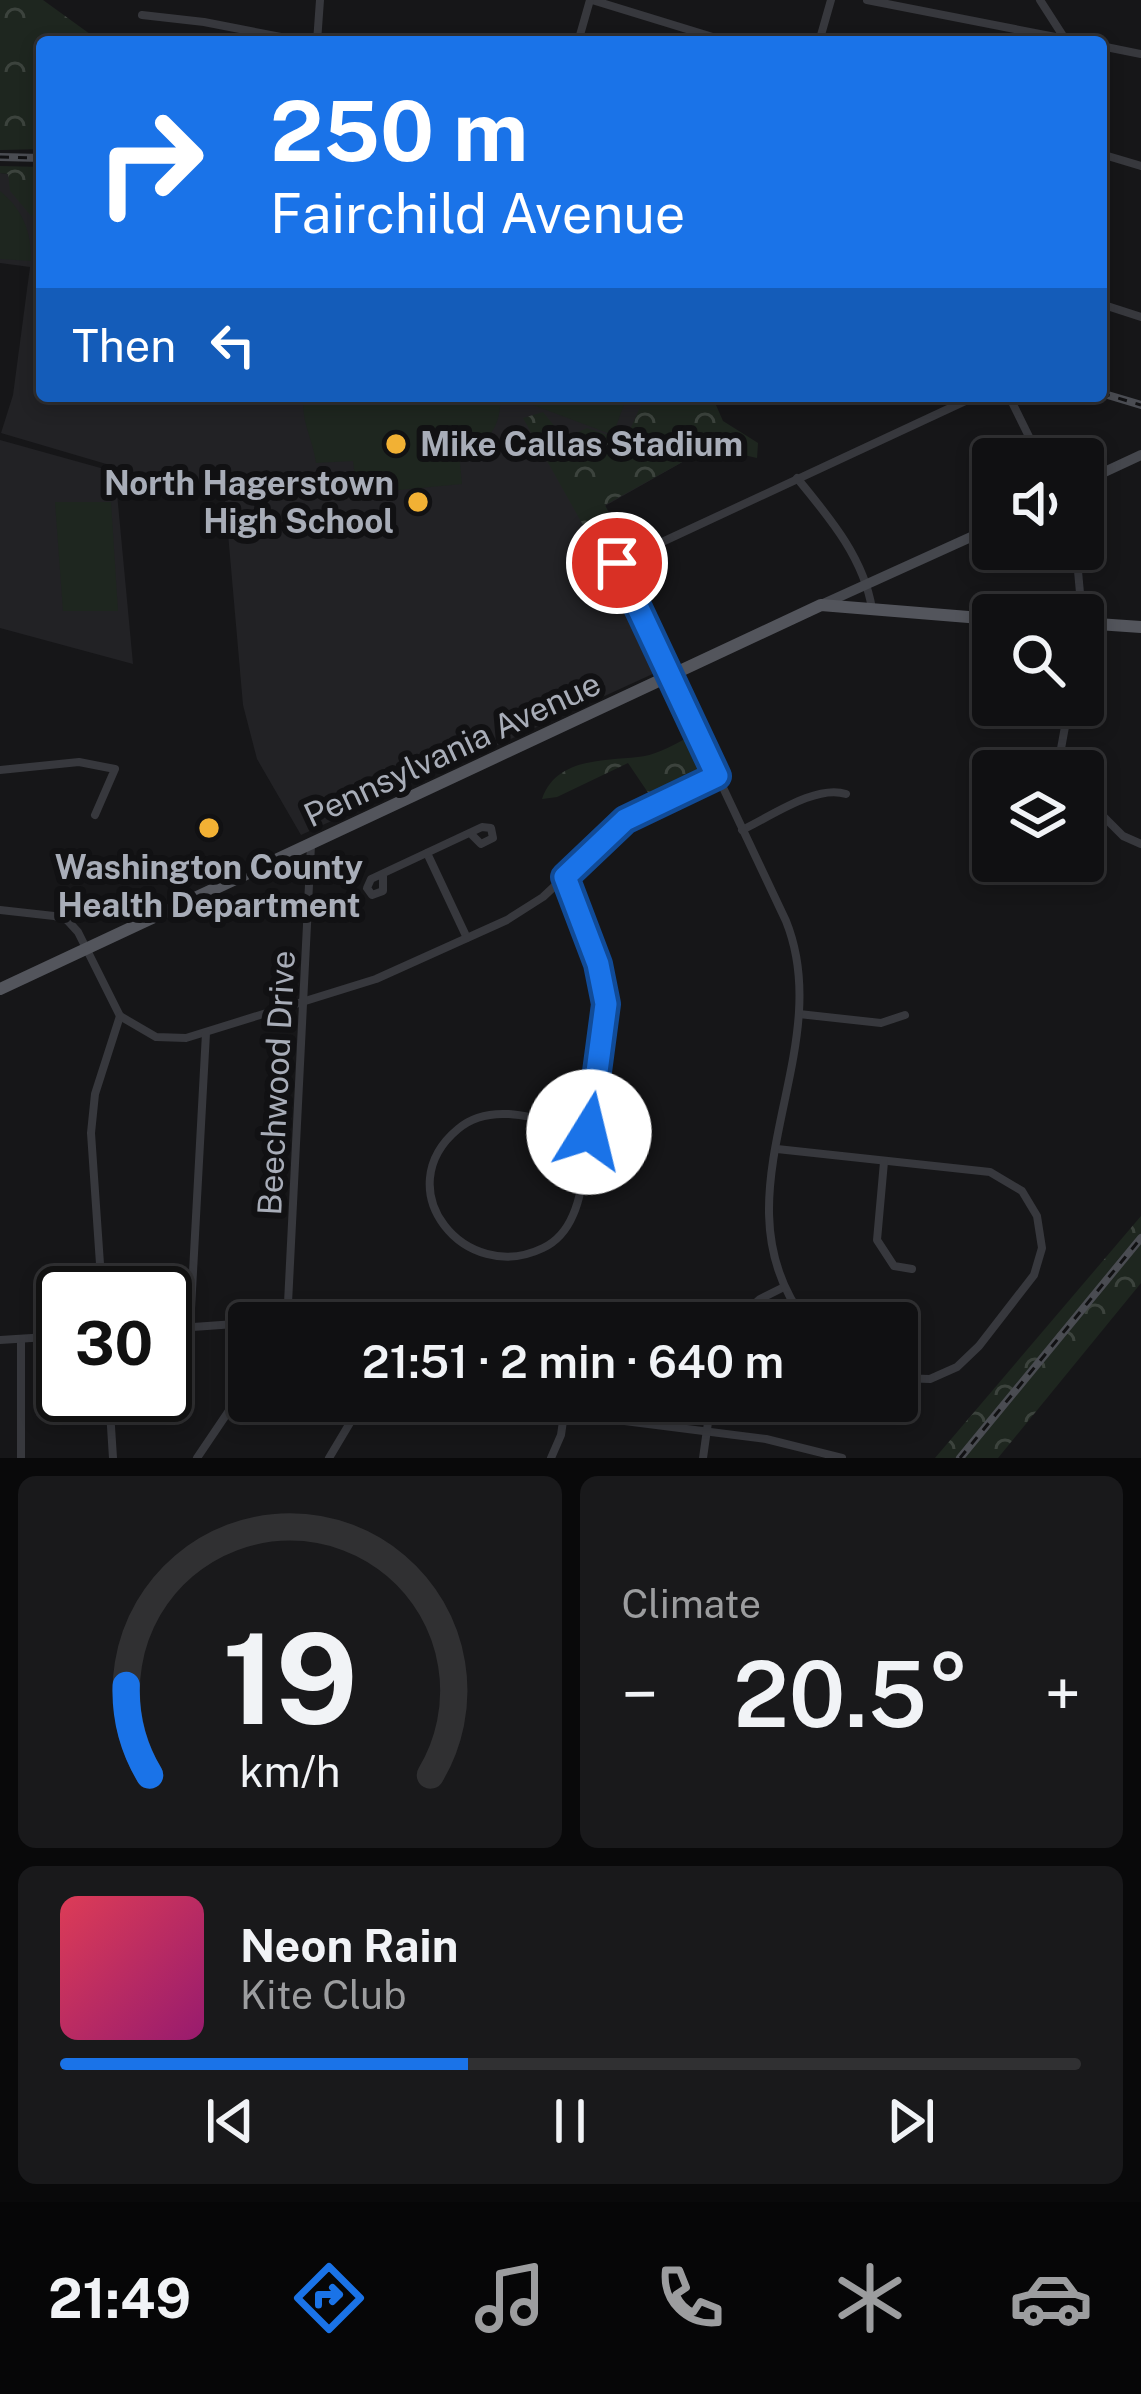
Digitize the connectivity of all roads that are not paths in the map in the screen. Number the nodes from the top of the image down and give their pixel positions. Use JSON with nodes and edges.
{"nodes":[{"id":1,"x":320,"y":0,"type":"edge"},
{"id":2,"x":591,"y":0,"type":"edge"},
{"id":3,"x":614,"y":0,"type":"edge"},
{"id":4,"x":831,"y":0,"type":"edge"},
{"id":5,"x":867,"y":0,"type":"edge"},
{"id":6,"x":1040,"y":0,"type":"edge"},
{"id":7,"x":625,"y":11,"type":"junction"},
{"id":8,"x":142,"y":15,"type":"dead end"},
{"id":9,"x":276,"y":36,"type":"edge"},
{"id":10,"x":317,"y":36,"type":"edge"},
{"id":11,"x":580,"y":36,"type":"edge"},
{"id":12,"x":709,"y":36,"type":"edge"},
{"id":13,"x":821,"y":36,"type":"edge"},
{"id":14,"x":1045,"y":36,"type":"edge"},
{"id":15,"x":1062,"y":36,"type":"edge"},
{"id":16,"x":1107,"y":47,"type":"edge"},
{"id":17,"x":1141,"y":54,"type":"edge"},
{"id":18,"x":1107,"y":156,"type":"edge"},
{"id":19,"x":1141,"y":166,"type":"edge"},
{"id":20,"x":1107,"y":306,"type":"edge"},
{"id":21,"x":1141,"y":316,"type":"edge"},
{"id":22,"x":963,"y":402,"type":"edge"},
{"id":23,"x":1013,"y":402,"type":"edge"},
{"id":24,"x":1030,"y":438,"type":"edge"},
{"id":25,"x":1141,"y":454,"type":"edge"},
{"id":26,"x":1104,"y":472,"type":"edge"},
{"id":27,"x":797,"y":478,"type":"junction"},
{"id":28,"x":972,"y":536,"type":"edge"},
{"id":29,"x":868,"y":583,"type":"junction"},
{"id":30,"x":821,"y":604,"type":"junction"},
{"id":31,"x":872,"y":610,"type":"junction"},
{"id":32,"x":972,"y":617,"type":"edge"},
{"id":33,"x":1104,"y":622,"type":"edge"},
{"id":34,"x":1141,"y":627,"type":"edge"},
{"id":35,"x":670,"y":676,"type":"junction"},
{"id":36,"x":0,"y":770,"type":"edge"},
{"id":37,"x":717,"y":776,"type":"junction"},
{"id":38,"x":846,"y":794,"type":"dead end"},
{"id":39,"x":95,"y":815,"type":"dead end"},
{"id":40,"x":1104,"y":817,"type":"edge"},
{"id":41,"x":742,"y":830,"type":"junction"},
{"id":42,"x":470,"y":833,"type":"dead end"},
{"id":43,"x":1141,"y":844,"type":"edge"},
{"id":44,"x":311,"y":845,"type":"junction"},
{"id":45,"x":427,"y":853,"type":"junction"},
{"id":46,"x":383,"y":874,"type":"dead end"},
{"id":47,"x":565,"y":877,"type":"junction"},
{"id":48,"x":0,"y":910,"type":"edge"},
{"id":49,"x":467,"y":938,"type":"junction"},
{"id":50,"x":87,"y":950,"type":"junction"},
{"id":51,"x":0,"y":989,"type":"edge"},
{"id":52,"x":304,"y":1002,"type":"junction"},
{"id":53,"x":799,"y":1013,"type":"junction"},
{"id":54,"x":905,"y":1015,"type":"dead end"},
{"id":55,"x":120,"y":1016,"type":"junction"},
{"id":56,"x":206,"y":1033,"type":"junction"},
{"id":57,"x":589,"y":1132,"type":"junction"},
{"id":58,"x":777,"y":1149,"type":"junction"},
{"id":59,"x":884,"y":1162,"type":"junction"},
{"id":60,"x":100,"y":1266,"type":"edge"},
{"id":61,"x":912,"y":1270,"type":"dead end"},
{"id":62,"x":782,"y":1288,"type":"junction"},
{"id":63,"x":192,"y":1290,"type":"edge"},
{"id":64,"x":288,"y":1302,"type":"edge"},
{"id":65,"x":757,"y":1302,"type":"edge"},
{"id":66,"x":792,"y":1302,"type":"edge"},
{"id":67,"x":228,"y":1325,"type":"edge"},
{"id":68,"x":192,"y":1327,"type":"edge"},
{"id":69,"x":36,"y":1338,"type":"edge"},
{"id":70,"x":21,"y":1339,"type":"junction"},
{"id":71,"x":0,"y":1340,"type":"edge"},
{"id":72,"x":918,"y":1378,"type":"edge"},
{"id":73,"x":228,"y":1412,"type":"edge"},
{"id":74,"x":111,"y":1422,"type":"edge"},
{"id":75,"x":350,"y":1422,"type":"edge"},
{"id":76,"x":562,"y":1422,"type":"edge"},
{"id":77,"x":628,"y":1422,"type":"edge"},
{"id":78,"x":708,"y":1422,"type":"edge"},
{"id":79,"x":707,"y":1432,"type":"junction"},
{"id":80,"x":825,"y":1456,"type":"edge"},
{"id":81,"x":21,"y":1458,"type":"edge"},
{"id":82,"x":113,"y":1458,"type":"edge"},
{"id":83,"x":197,"y":1458,"type":"edge"},
{"id":84,"x":329,"y":1458,"type":"edge"},
{"id":85,"x":551,"y":1458,"type":"edge"},
{"id":86,"x":704,"y":1458,"type":"edge"},
{"id":87,"x":842,"y":1458,"type":"edge"}],
"edges":[{"from":1,"to":10,"type":"street"},
{"from":2,"to":7,"type":"street"},
{"from":2,"to":11,"type":"street"},
{"from":3,"to":7,"type":"street"},
{"from":4,"to":13,"type":"street"},
{"from":5,"to":14,"type":"street"},
{"from":6,"to":15,"type":"street"},
{"from":7,"to":12,"type":"street"},
{"from":8,"to":9,"type":"street"},
{"from":16,"to":17,"type":"street"},
{"from":18,"to":19,"type":"street"},
{"from":20,"to":21,"type":"street"},
{"from":22,"to":27,"type":"street"},
{"from":23,"to":24,"type":"street"},
{"from":25,"to":26,"type":"main road"},
{"from":27,"to":29,"type":"street"},
{"from":27,"to":35,"type":"street"},
{"from":28,"to":29,"type":"main road","name":"Pennsylvania Avenue"},
{"from":29,"to":30,"type":"main road","name":"Pennsylvania Avenue"},
{"from":29,"to":31,"type":"street"},
{"from":30,"to":31,"type":"main road"},
{"from":30,"to":35,"type":"main road","name":"Pennsylvania Avenue"},
{"from":31,"to":32,"type":"main road"},
{"from":33,"to":34,"type":"main road"},
{"from":35,"to":37,"type":"street"},
{"from":35,"to":44,"type":"main road","name":"Pennsylvania Avenue"},
{"from":36,"to":39,"type":"street"},
{"from":37,"to":41,"type":"street"},
{"from":37,"to":47,"type":"street"},
{"from":38,"to":41,"type":"street"},
{"from":40,"to":43,"type":"street"},
{"from":41,"to":53,"type":"street"},
{"from":42,"to":45,"type":"street"},
{"from":44,"to":50,"type":"main road","name":"Pennsylvania Avenue"},
{"from":44,"to":52,"type":"street","name":"Beechwood Drive"},
{"from":45,"to":46,"type":"street"},
{"from":45,"to":49,"type":"street"},
{"from":47,"to":49,"type":"street"},
{"from":47,"to":57,"type":"street"},
{"from":48,"to":50,"type":"street"},
{"from":49,"to":52,"type":"street"},
{"from":50,"to":51,"type":"main road","name":"Pennsylvania Avenue"},
{"from":50,"to":55,"type":"street"},
{"from":52,"to":56,"type":"street"},
{"from":52,"to":64,"type":"street","name":"Beechwood Drive"},
{"from":53,"to":54,"type":"street"},
{"from":53,"to":58,"type":"street"},
{"from":55,"to":56,"type":"street"},
{"from":55,"to":60,"type":"street"},
{"from":56,"to":63,"type":"street"},
{"from":57,"to":57,"type":"street"},
{"from":58,"to":59,"type":"street"},
{"from":58,"to":62,"type":"street"},
{"from":59,"to":61,"type":"street"},
{"from":59,"to":72,"type":"street"},
{"from":62,"to":65,"type":"street"},
{"from":62,"to":66,"type":"street"},
{"from":67,"to":68,"type":"street"},
{"from":69,"to":70,"type":"street"},
{"from":70,"to":71,"type":"street"},
{"from":70,"to":81,"type":"street"},
{"from":73,"to":83,"type":"street"},
{"from":74,"to":82,"type":"street"},
{"from":75,"to":84,"type":"street"},
{"from":76,"to":85,"type":"street"},
{"from":77,"to":79,"type":"street"},
{"from":78,"to":79,"type":"street"},
{"from":79,"to":80,"type":"street"},
{"from":79,"to":86,"type":"street"},
{"from":80,"to":87,"type":"street"}]}
